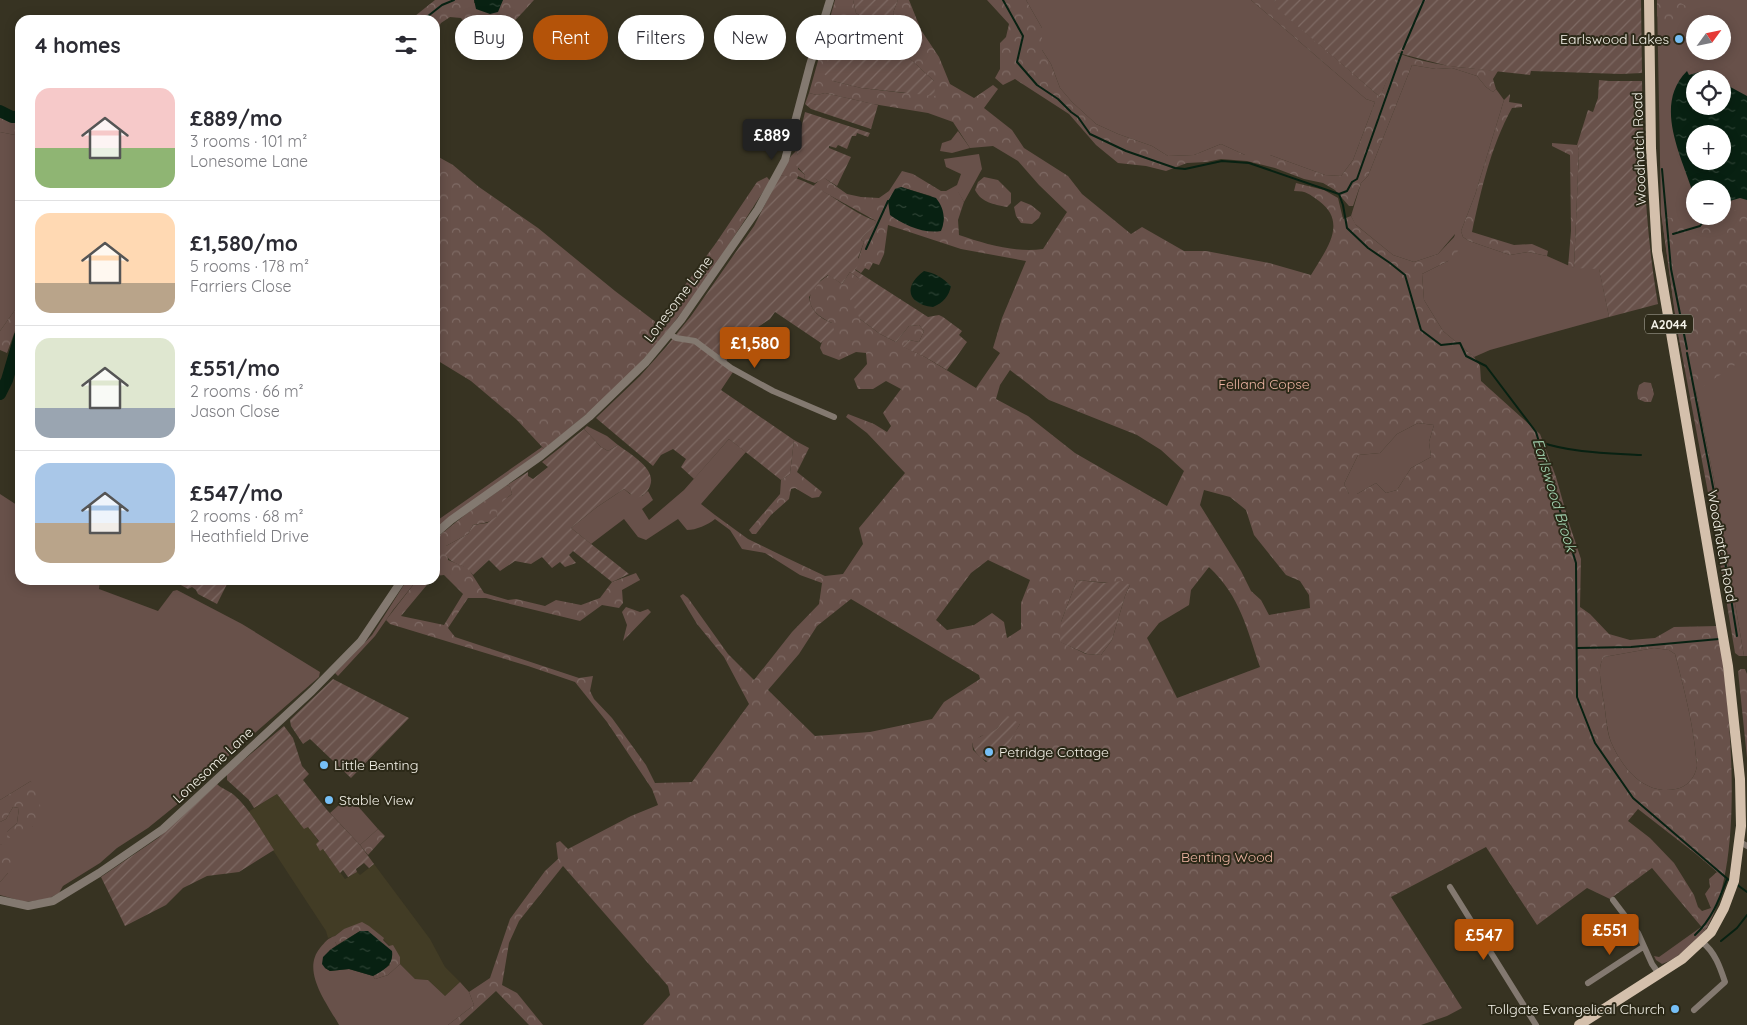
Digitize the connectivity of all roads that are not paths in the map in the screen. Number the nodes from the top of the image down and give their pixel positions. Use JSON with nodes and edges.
{"nodes":[{"id":1,"x":830,"y":0,"type":"edge"},
{"id":2,"x":1649,"y":0,"type":"edge"},
{"id":3,"x":670,"y":334,"type":"junction"},
{"id":4,"x":834,"y":417,"type":"dead end"},
{"id":5,"x":440,"y":530,"type":"edge"},
{"id":6,"x":399,"y":585,"type":"edge"},
{"id":7,"x":1744,"y":844,"type":"edge"},
{"id":8,"x":1450,"y":887,"type":"dead end"},
{"id":9,"x":0,"y":900,"type":"edge"},
{"id":10,"x":1613,"y":900,"type":"dead end"},
{"id":11,"x":1702,"y":942,"type":"junction"},
{"id":12,"x":1644,"y":947,"type":"junction"},
{"id":13,"x":1659,"y":974,"type":"junction"},
{"id":14,"x":1588,"y":983,"type":"dead end"},
{"id":15,"x":1694,"y":1010,"type":"dead end"},
{"id":16,"x":1536,"y":1025,"type":"edge"},
{"id":17,"x":1579,"y":1025,"type":"edge"}],
"edges":[{"from":1,"to":3,"type":"street","name":"Lonesome Lane"},
{"from":2,"to":7,"type":"main road","name":"Woodhatch Road","number":"A2044"},
{"from":3,"to":4,"type":"street"},
{"from":3,"to":5,"type":"street","name":"Lonesome Lane"},
{"from":6,"to":9,"type":"street","name":"Lonesome Lane"},
{"from":7,"to":11,"type":"main road","name":"Woodhatch Road","number":"A2044"},
{"from":8,"to":16,"type":"street"},
{"from":10,"to":12,"type":"street"},
{"from":11,"to":13,"type":"main road","name":"Woodhatch Road","number":"A2044"},
{"from":11,"to":15,"type":"street"},
{"from":12,"to":13,"type":"street"},
{"from":12,"to":14,"type":"street"},
{"from":13,"to":17,"type":"main road","name":"Woodhatch Road","number":"A2044"}]}
